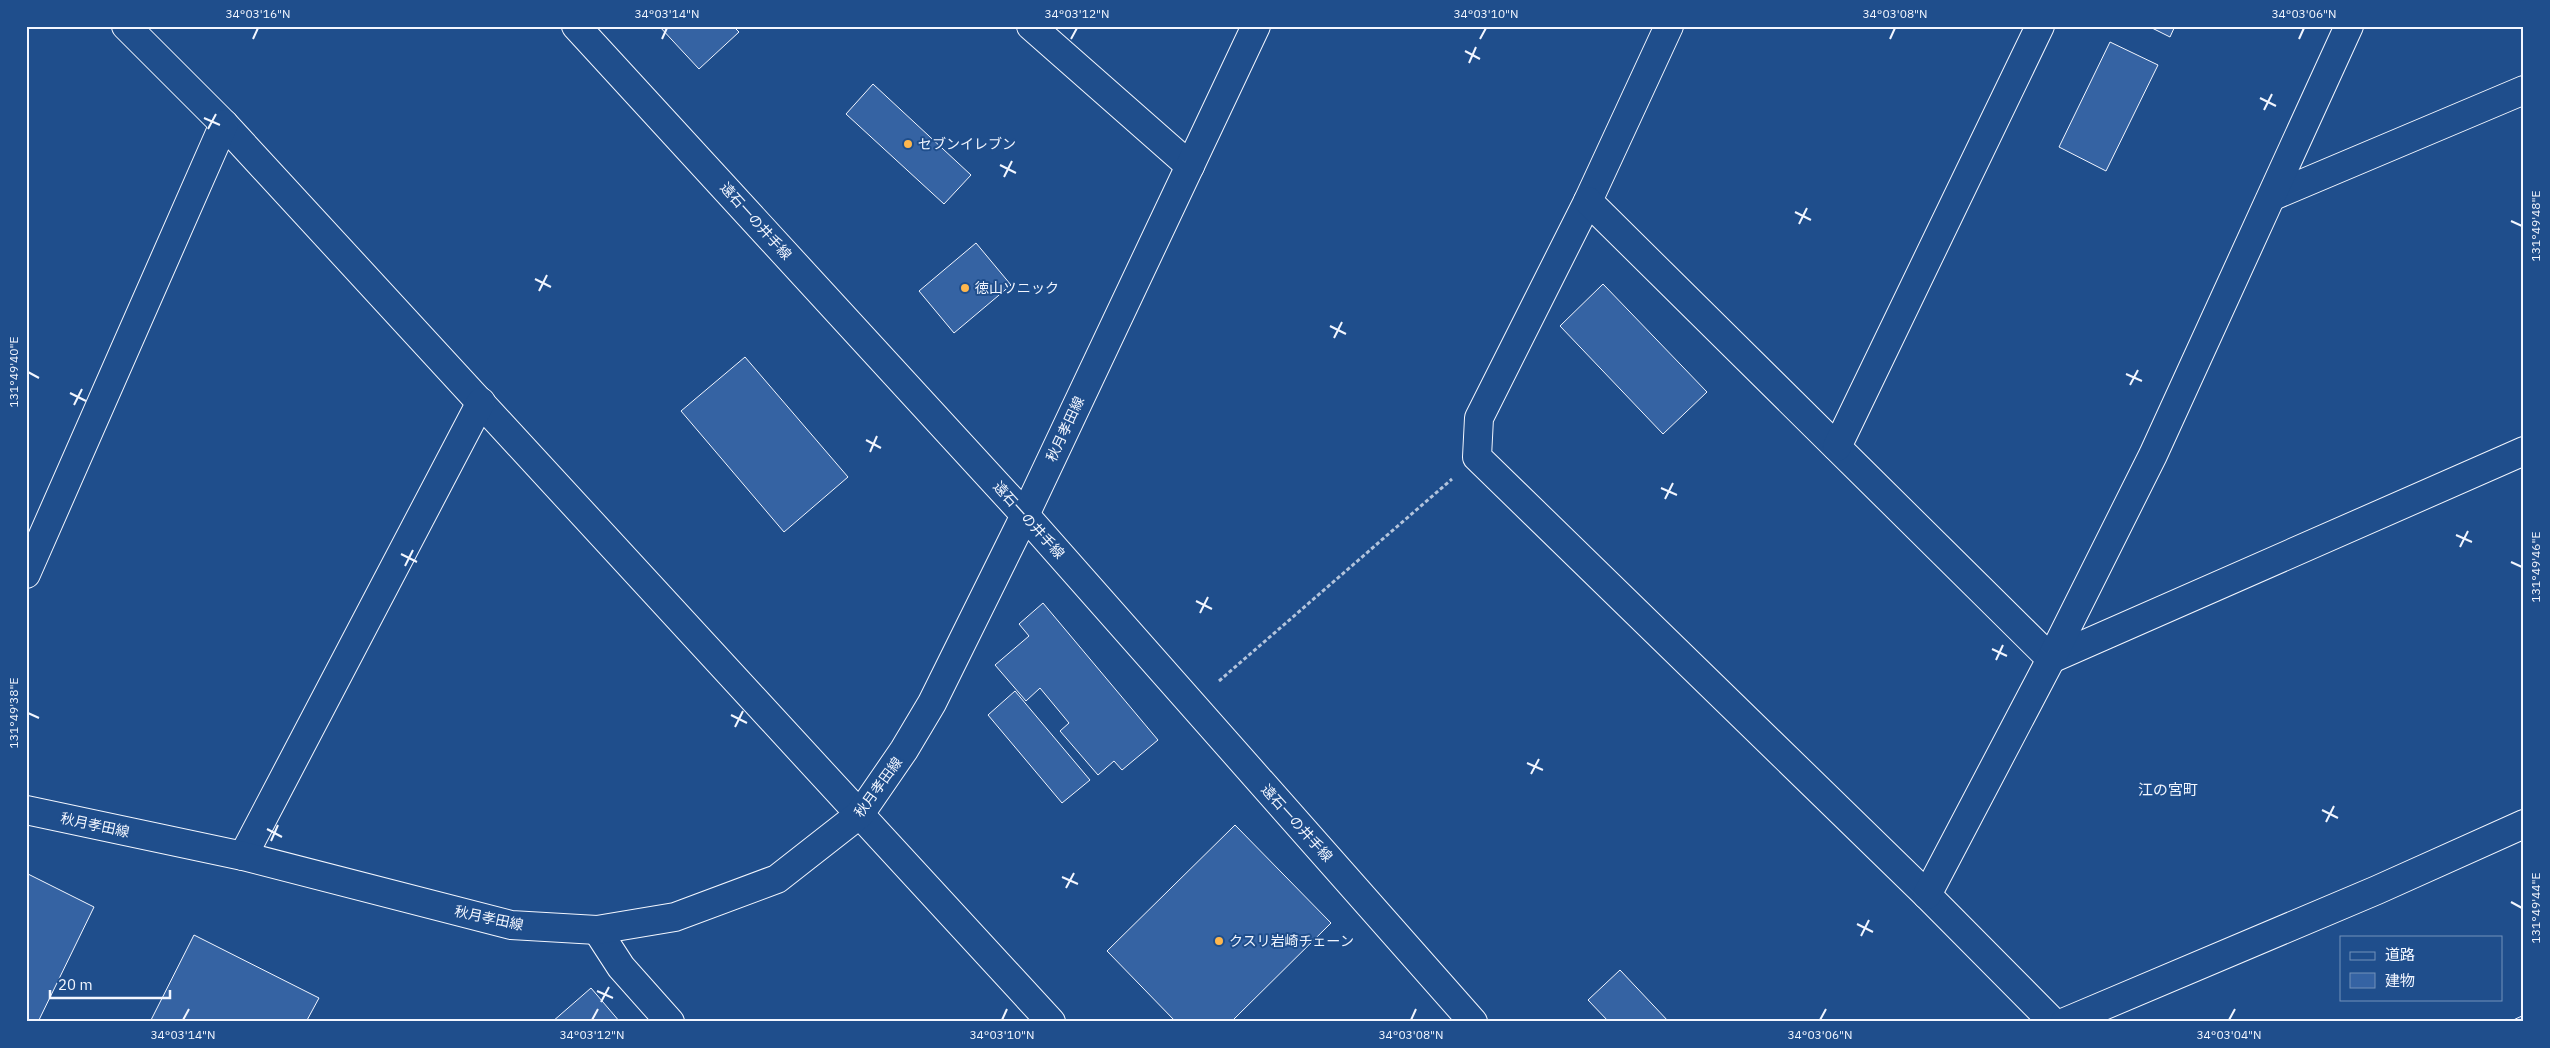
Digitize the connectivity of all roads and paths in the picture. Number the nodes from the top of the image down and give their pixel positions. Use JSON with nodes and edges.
{"nodes":[{"id":1,"x":126,"y":26,"type":"edge"},
{"id":2,"x":576,"y":26,"type":"edge"},
{"id":3,"x":1031,"y":26,"type":"edge"},
{"id":4,"x":1256,"y":26,"type":"edge"},
{"id":5,"x":1669,"y":26,"type":"edge"},
{"id":6,"x":2040,"y":26,"type":"edge"},
{"id":7,"x":2349,"y":26,"type":"edge"},
{"id":8,"x":2524,"y":90,"type":"edge"},
{"id":9,"x":224,"y":124,"type":"junction"},
{"id":10,"x":1190,"y":166,"type":"junction"},
{"id":11,"x":2273,"y":196,"type":"junction"},
{"id":12,"x":1588,"y":201,"type":"junction"},
{"id":13,"x":481,"y":402,"type":"junction"},
{"id":14,"x":1837,"y":447,"type":"junction"},
{"id":15,"x":2524,"y":451,"type":"edge"},
{"id":16,"x":1477,"y":457,"type":"junction"},
{"id":17,"x":1025,"y":515,"type":"junction"},
{"id":18,"x":26,"y":574,"type":"edge"},
{"id":19,"x":2051,"y":659,"type":"junction"},
{"id":20,"x":1192,"y":704,"type":"junction"},
{"id":21,"x":26,"y":810,"type":"edge"},
{"id":22,"x":860,"y":814,"type":"junction"},
{"id":23,"x":2524,"y":824,"type":"edge"},
{"id":24,"x":243,"y":856,"type":"junction"},
{"id":25,"x":1927,"y":895,"type":"junction"},
{"id":26,"x":597,"y":930,"type":"junction"},
{"id":27,"x":670,"y":1022,"type":"edge"},
{"id":28,"x":1051,"y":1022,"type":"edge"},
{"id":29,"x":1473,"y":1022,"type":"edge"},
{"id":30,"x":2053,"y":1022,"type":"edge"},
{"id":31,"x":2065,"y":1022,"type":"edge"}],
"edges":[{"from":1,"to":9,"type":"street"},
{"from":2,"to":17,"type":"street","name":"遠石一の井手線"},
{"from":3,"to":10,"type":"street"},
{"from":4,"to":10,"type":"street","name":"秋月孝田線"},
{"from":5,"to":12,"type":"street"},
{"from":6,"to":14,"type":"street"},
{"from":7,"to":11,"type":"street"},
{"from":8,"to":11,"type":"street"},
{"from":9,"to":13,"type":"street"},
{"from":9,"to":18,"type":"street"},
{"from":10,"to":17,"type":"street","name":"秋月孝田線"},
{"from":11,"to":19,"type":"street"},
{"from":12,"to":14,"type":"street"},
{"from":12,"to":16,"type":"street"},
{"from":13,"to":22,"type":"street"},
{"from":13,"to":24,"type":"street"},
{"from":14,"to":19,"type":"street"},
{"from":15,"to":19,"type":"street"},
{"from":16,"to":20,"type":"path"},
{"from":16,"to":25,"type":"street"},
{"from":17,"to":20,"type":"street","name":"遠石一の井手線"},
{"from":17,"to":22,"type":"street","name":"秋月孝田線"},
{"from":19,"to":25,"type":"street"},
{"from":20,"to":29,"type":"street","name":"遠石一の井手線"},
{"from":21,"to":24,"type":"street","name":"秋月孝田線"},
{"from":22,"to":26,"type":"street","name":"秋月孝田線"},
{"from":22,"to":28,"type":"street"},
{"from":23,"to":31,"type":"street"},
{"from":24,"to":26,"type":"street","name":"秋月孝田線"},
{"from":25,"to":30,"type":"street"},
{"from":26,"to":27,"type":"street"}]}
